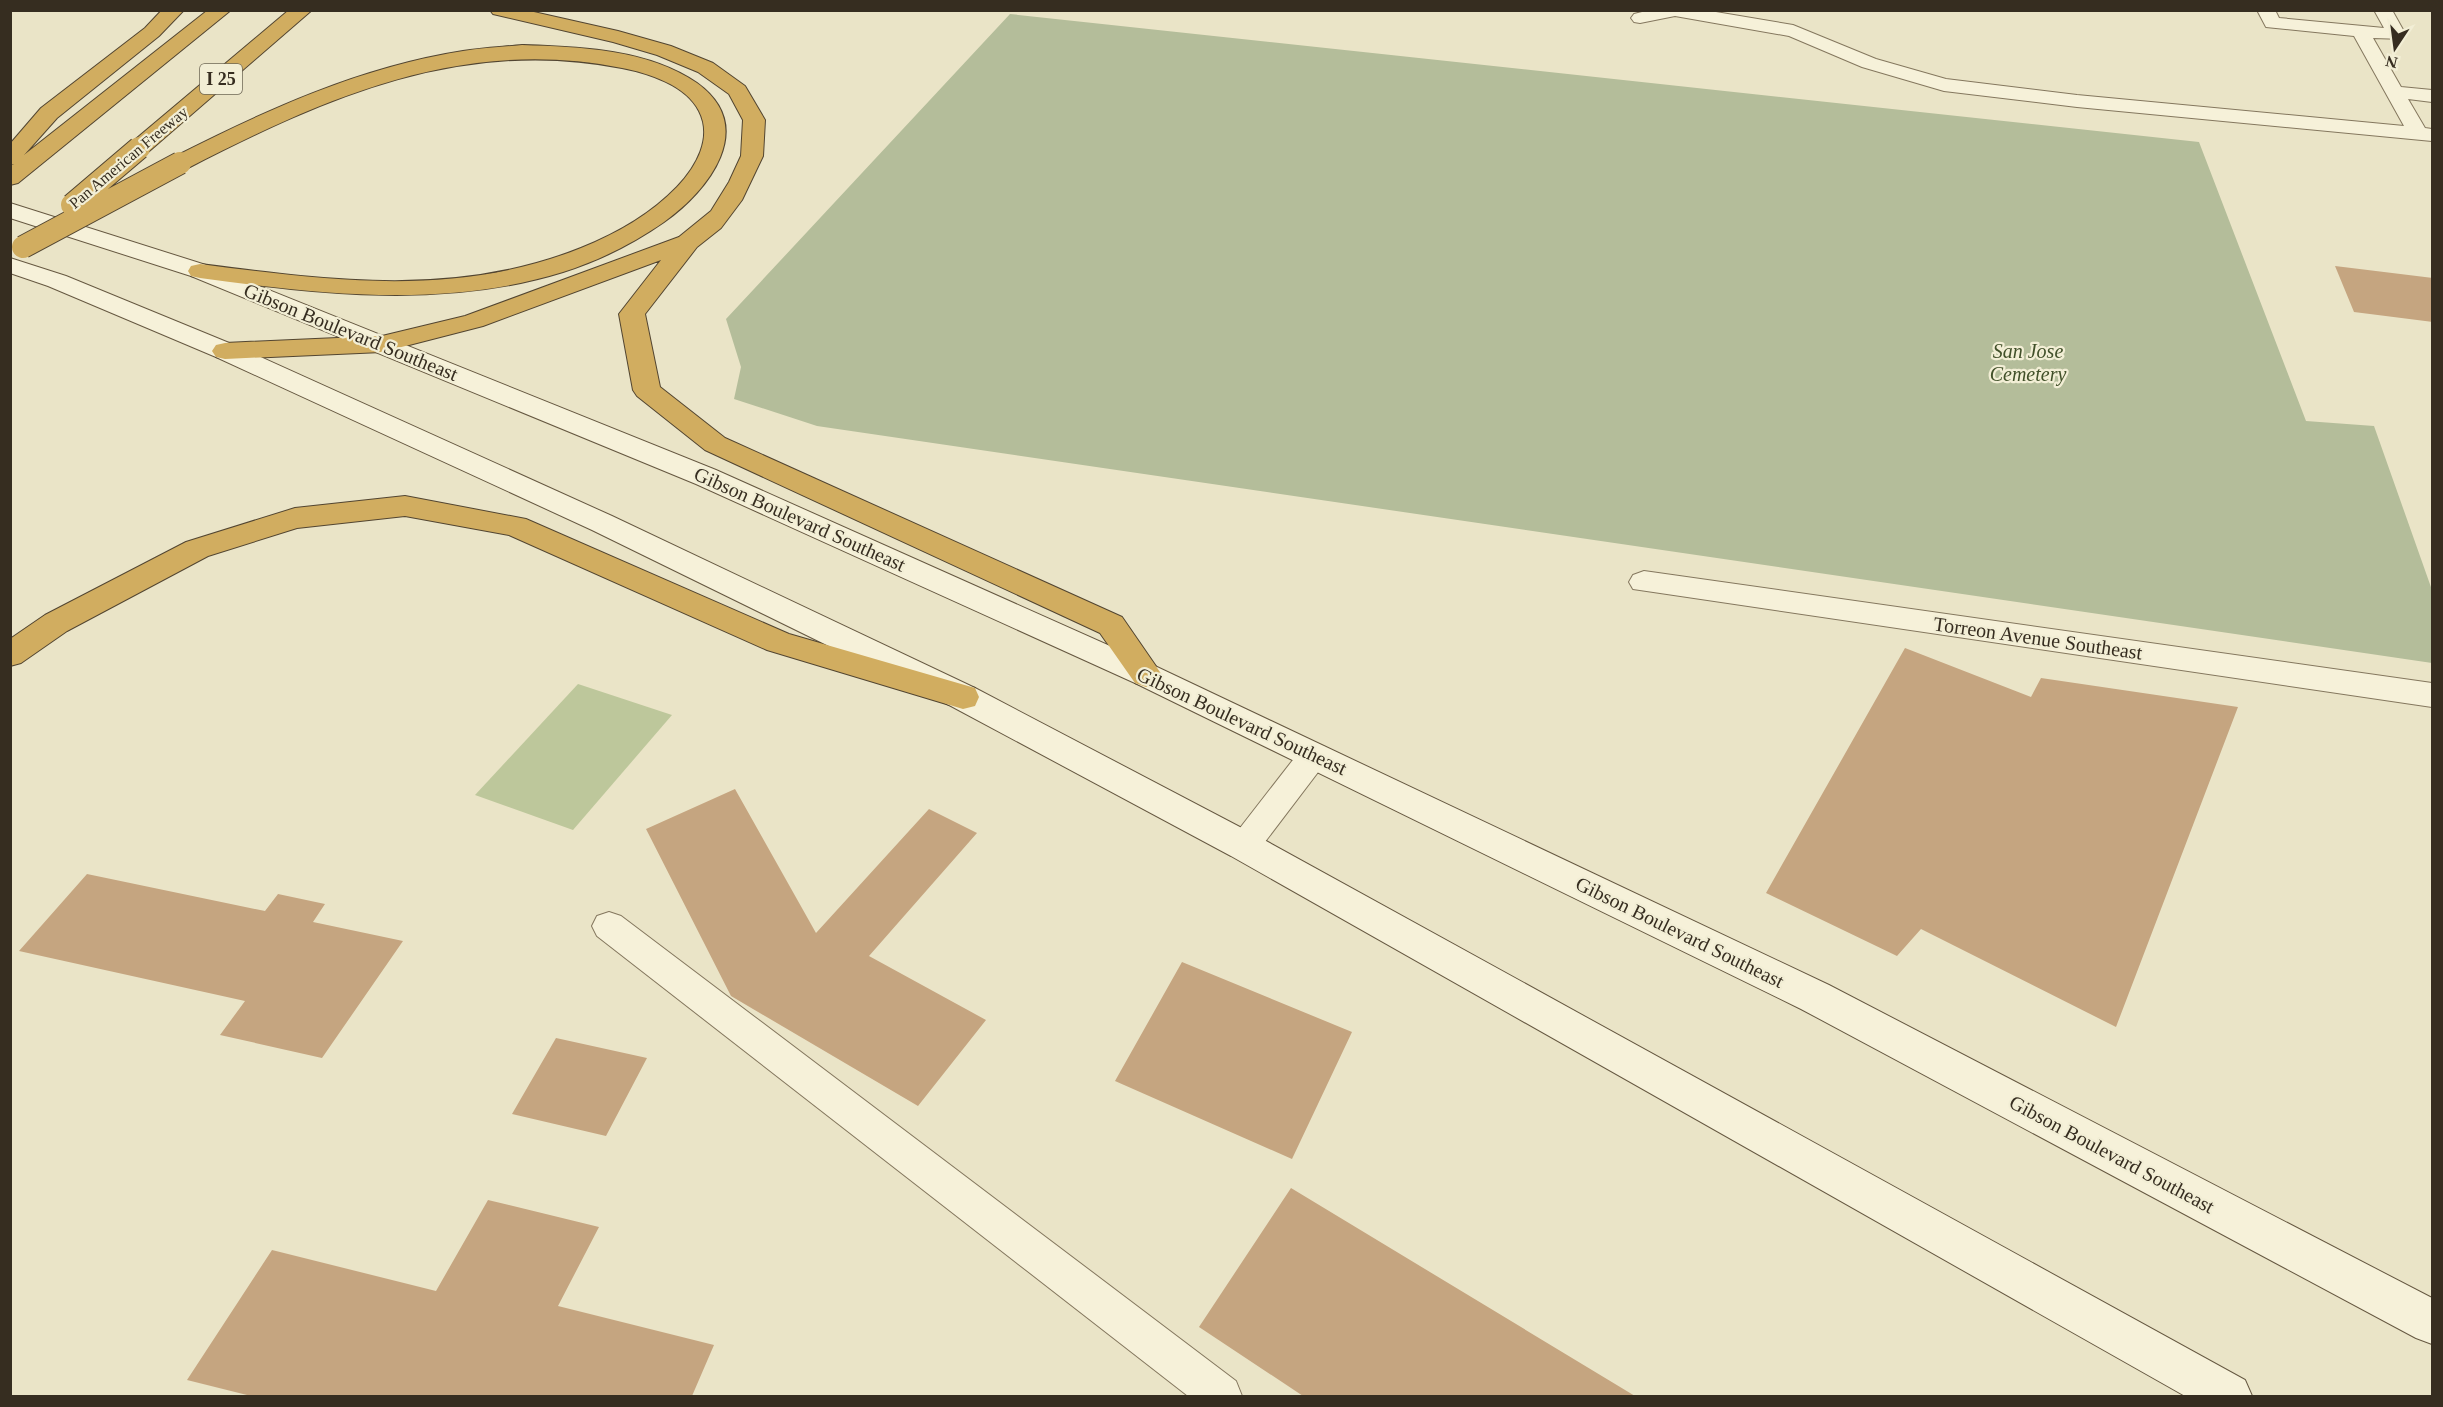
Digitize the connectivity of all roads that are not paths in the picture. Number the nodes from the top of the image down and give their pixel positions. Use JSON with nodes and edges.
{"nodes":[{"id":1,"x":174,"y":10,"type":"edge"},
{"id":2,"x":221,"y":10,"type":"edge"},
{"id":3,"x":302,"y":10,"type":"edge"},
{"id":4,"x":500,"y":10,"type":"edge"},
{"id":5,"x":2266,"y":10,"type":"edge"},
{"id":6,"x":2383,"y":10,"type":"edge"},
{"id":7,"x":1674,"y":11,"type":"edge"},
{"id":8,"x":1703,"y":12,"type":"edge"},
{"id":9,"x":1640,"y":18,"type":"dead end"},
{"id":10,"x":2360,"y":31,"type":"junction"},
{"id":11,"x":2395,"y":92,"type":"junction"},
{"id":12,"x":2433,"y":96,"type":"edge"},
{"id":13,"x":2425,"y":135,"type":"edge"},
{"id":14,"x":10,"y":158,"type":"edge"},
{"id":15,"x":10,"y":178,"type":"edge"},
{"id":16,"x":10,"y":210,"type":"edge"},
{"id":17,"x":688,"y":242,"type":"junction"},
{"id":18,"x":15,"y":257,"type":"edge"},
{"id":19,"x":200,"y":271,"type":"junction"},
{"id":20,"x":382,"y":344,"type":"junction"},
{"id":21,"x":225,"y":351,"type":"junction"},
{"id":22,"x":1644,"y":582,"type":"dead end"},
{"id":23,"x":10,"y":655,"type":"edge"},
{"id":24,"x":1146,"y":675,"type":"junction"},
{"id":25,"x":2433,"y":695,"type":"edge"},
{"id":26,"x":963,"y":697,"type":"junction"},
{"id":27,"x":1314,"y":755,"type":"junction"},
{"id":28,"x":1244,"y":846,"type":"junction"},
{"id":29,"x":609,"y":926,"type":"dead end"},
{"id":30,"x":2433,"y":1322,"type":"edge"},
{"id":31,"x":1221,"y":1396,"type":"edge"},
{"id":32,"x":2229,"y":1396,"type":"edge"}],
"edges":[{"from":1,"to":14,"type":"highway"},
{"from":2,"to":15,"type":"highway","number":"I 25"},
{"from":3,"to":18,"type":"highway","name":"Pan American Freeway","number":"I 25","bridge":true},
{"from":4,"to":17,"type":"highway"},
{"from":5,"to":10,"type":"lane"},
{"from":6,"to":10,"type":"lane"},
{"from":7,"to":8,"type":"lane"},
{"from":7,"to":9,"type":"lane"},
{"from":8,"to":13,"type":"lane"},
{"from":10,"to":11,"type":"lane"},
{"from":11,"to":12,"type":"lane"},
{"from":11,"to":13,"type":"lane"},
{"from":16,"to":19,"type":"main road","name":"Gibson Boulevard Southeast"},
{"from":17,"to":20,"type":"highway"},
{"from":17,"to":24,"type":"highway"},
{"from":18,"to":19,"type":"highway","bridge":true},
{"from":18,"to":21,"type":"main road"},
{"from":19,"to":20,"type":"main road","name":"Gibson Boulevard Southeast"},
{"from":20,"to":21,"type":"highway"},
{"from":20,"to":24,"type":"main road","name":"Gibson Boulevard Southeast"},
{"from":21,"to":26,"type":"main road"},
{"from":22,"to":25,"type":"main road","name":"Torreon Avenue Southeast"},
{"from":23,"to":26,"type":"highway"},
{"from":24,"to":27,"type":"main road","name":"Gibson Boulevard Southeast"},
{"from":26,"to":28,"type":"main road"},
{"from":27,"to":28,"type":"lane"},
{"from":27,"to":30,"type":"main road","name":"Gibson Boulevard Southeast"},
{"from":28,"to":32,"type":"main road"},
{"from":29,"to":31,"type":"lane"}]}
